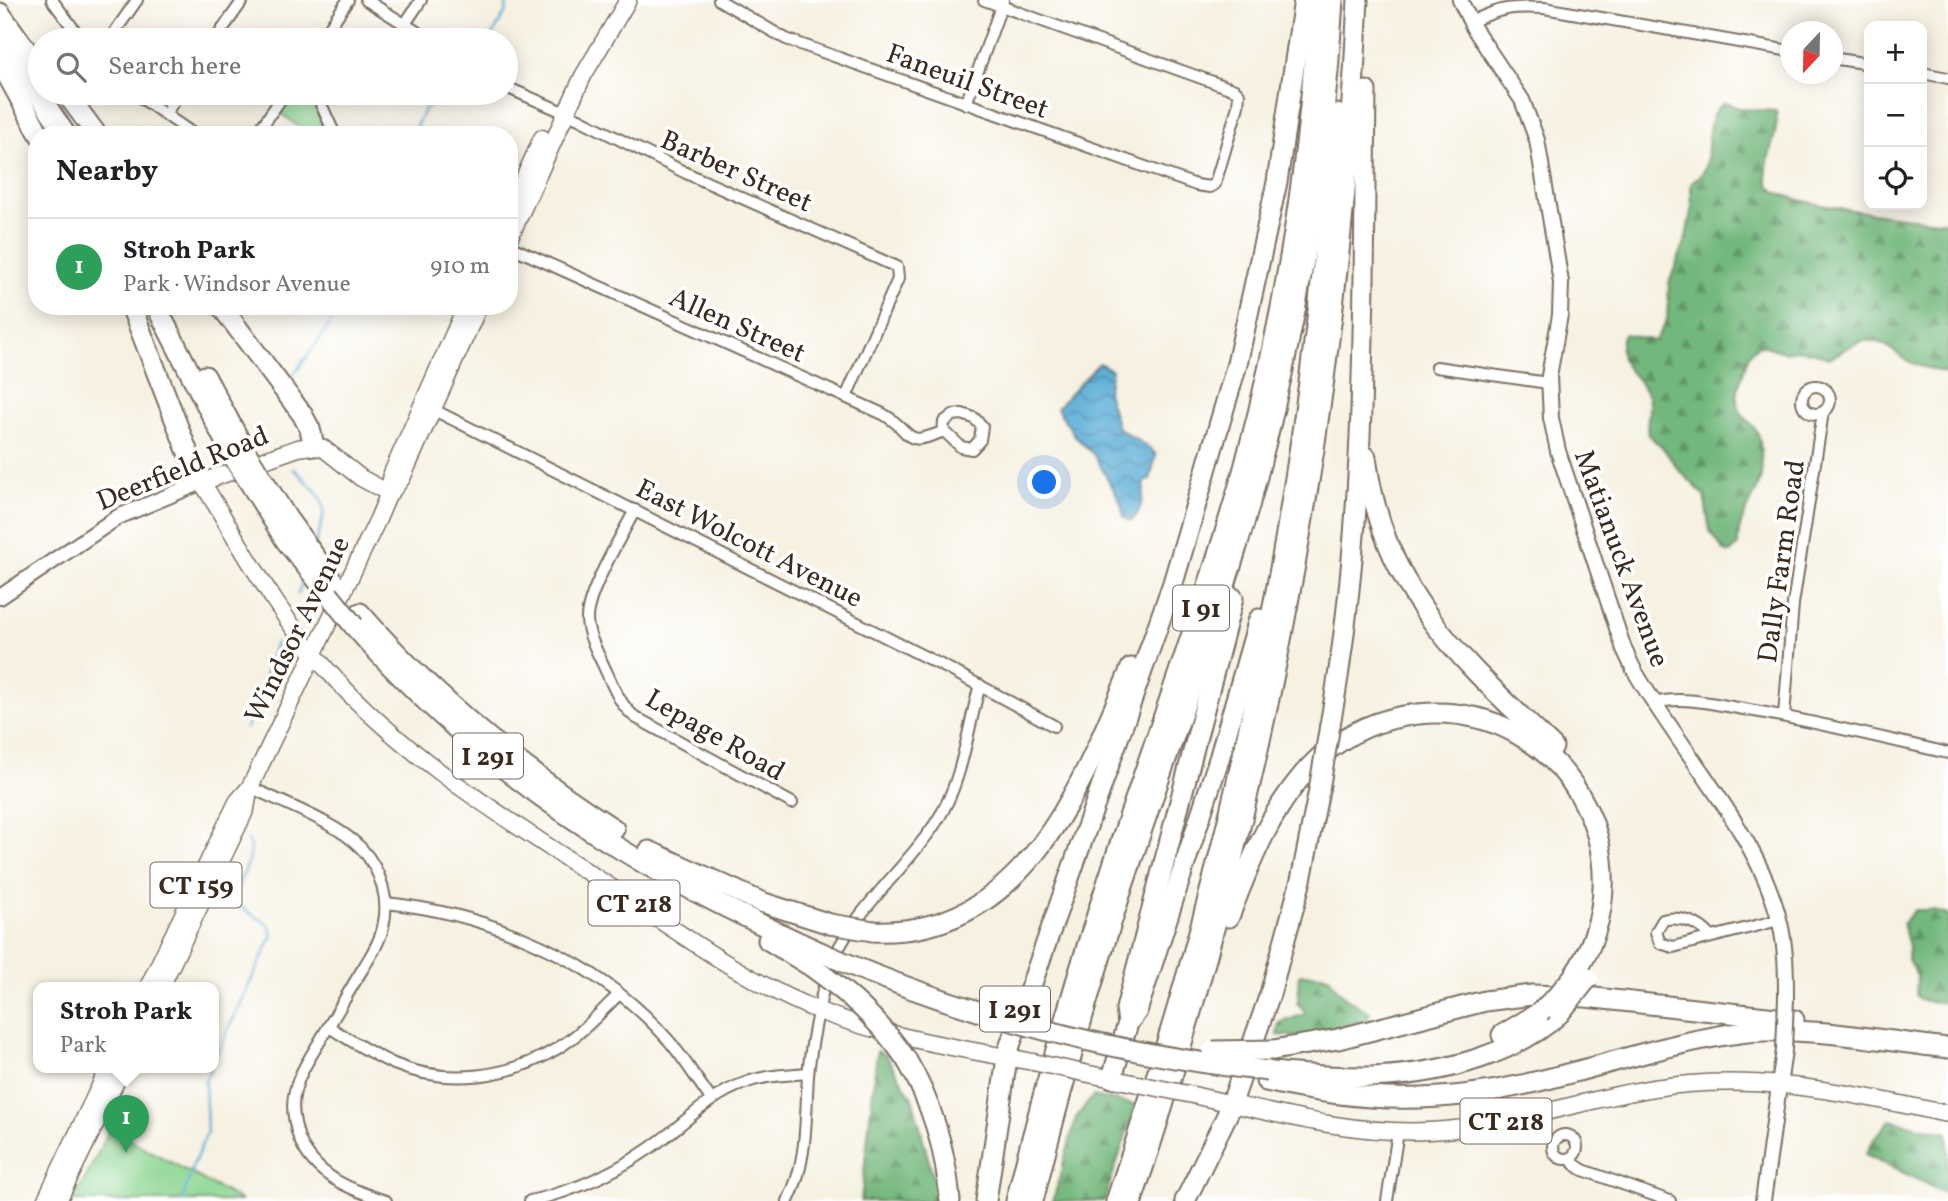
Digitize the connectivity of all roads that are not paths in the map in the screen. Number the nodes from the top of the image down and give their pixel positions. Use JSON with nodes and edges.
{"nodes":[{"id":1,"x":52,"y":0,"type":"edge"},
{"id":2,"x":137,"y":0,"type":"edge"},
{"id":3,"x":243,"y":0,"type":"edge"},
{"id":4,"x":348,"y":0,"type":"edge"},
{"id":5,"x":366,"y":0,"type":"edge"},
{"id":6,"x":421,"y":0,"type":"edge"},
{"id":7,"x":615,"y":0,"type":"edge"},
{"id":8,"x":628,"y":0,"type":"edge"},
{"id":9,"x":719,"y":0,"type":"edge"},
{"id":10,"x":984,"y":0,"type":"edge"},
{"id":11,"x":1304,"y":0,"type":"edge"},
{"id":12,"x":1318,"y":0,"type":"edge"},
{"id":13,"x":1333,"y":0,"type":"edge"},
{"id":14,"x":1343,"y":0,"type":"edge"},
{"id":15,"x":1360,"y":0,"type":"edge"},
{"id":16,"x":1460,"y":0,"type":"edge"},
{"id":17,"x":1002,"y":3,"type":"edge"},
{"id":18,"x":0,"y":13,"type":"edge"},
{"id":19,"x":1471,"y":22,"type":"junction"},
{"id":20,"x":405,"y":24,"type":"junction"},
{"id":21,"x":73,"y":28,"type":"edge"},
{"id":22,"x":117,"y":28,"type":"edge"},
{"id":23,"x":223,"y":28,"type":"edge"},
{"id":24,"x":329,"y":28,"type":"edge"},
{"id":25,"x":411,"y":28,"type":"edge"},
{"id":26,"x":0,"y":36,"type":"edge"},
{"id":27,"x":28,"y":42,"type":"edge"},
{"id":28,"x":1780,"y":49,"type":"edge"},
{"id":29,"x":28,"y":52,"type":"edge"},
{"id":30,"x":1843,"y":60,"type":"edge"},
{"id":31,"x":0,"y":62,"type":"edge"},
{"id":32,"x":1864,"y":63,"type":"edge"},
{"id":33,"x":1927,"y":75,"type":"edge"},
{"id":34,"x":28,"y":78,"type":"edge"},
{"id":35,"x":1948,"y":78,"type":"edge"},
{"id":36,"x":518,"y":92,"type":"edge"},
{"id":37,"x":966,"y":104,"type":"junction"},
{"id":38,"x":46,"y":105,"type":"edge"},
{"id":39,"x":63,"y":105,"type":"edge"},
{"id":40,"x":75,"y":105,"type":"edge"},
{"id":41,"x":152,"y":105,"type":"edge"},
{"id":42,"x":171,"y":105,"type":"edge"},
{"id":43,"x":277,"y":105,"type":"edge"},
{"id":44,"x":321,"y":105,"type":"edge"},
{"id":45,"x":560,"y":111,"type":"junction"},
{"id":46,"x":165,"y":114,"type":"junction"},
{"id":47,"x":35,"y":126,"type":"edge"},
{"id":48,"x":60,"y":126,"type":"edge"},
{"id":49,"x":76,"y":126,"type":"edge"},
{"id":50,"x":90,"y":126,"type":"edge"},
{"id":51,"x":182,"y":126,"type":"edge"},
{"id":52,"x":262,"y":126,"type":"edge"},
{"id":53,"x":331,"y":126,"type":"edge"},
{"id":54,"x":518,"y":194,"type":"edge"},
{"id":55,"x":518,"y":216,"type":"edge"},
{"id":56,"x":518,"y":250,"type":"edge"},
{"id":57,"x":134,"y":315,"type":"edge"},
{"id":58,"x":161,"y":315,"type":"edge"},
{"id":59,"x":175,"y":315,"type":"edge"},
{"id":60,"x":228,"y":315,"type":"edge"},
{"id":61,"x":463,"y":315,"type":"edge"},
{"id":62,"x":474,"y":315,"type":"edge"},
{"id":63,"x":451,"y":355,"type":"junction"},
{"id":64,"x":1313,"y":356,"type":"junction"},
{"id":65,"x":1436,"y":367,"type":"dead end"},
{"id":66,"x":1548,"y":383,"type":"junction"},
{"id":67,"x":1360,"y":386,"type":"junction"},
{"id":68,"x":846,"y":397,"type":"junction"},
{"id":69,"x":428,"y":407,"type":"junction"},
{"id":70,"x":1824,"y":412,"type":"dead end"},
{"id":71,"x":1270,"y":426,"type":"junction"},
{"id":72,"x":944,"y":431,"type":"dead end"},
{"id":73,"x":314,"y":446,"type":"junction"},
{"id":74,"x":237,"y":451,"type":"junction"},
{"id":75,"x":202,"y":482,"type":"junction"},
{"id":76,"x":389,"y":494,"type":"junction"},
{"id":77,"x":635,"y":510,"type":"junction"},
{"id":78,"x":1194,"y":511,"type":"junction"},
{"id":79,"x":0,"y":597,"type":"edge"},
{"id":80,"x":314,"y":654,"type":"junction"},
{"id":81,"x":980,"y":685,"type":"junction"},
{"id":82,"x":1654,"y":703,"type":"junction"},
{"id":83,"x":1784,"y":716,"type":"junction"},
{"id":84,"x":1054,"y":726,"type":"dead end"},
{"id":85,"x":1948,"y":752,"type":"edge"},
{"id":86,"x":250,"y":787,"type":"junction"},
{"id":87,"x":792,"y":803,"type":"dead end"},
{"id":88,"x":219,"y":851,"type":"junction"},
{"id":89,"x":646,"y":857,"type":"junction"},
{"id":90,"x":386,"y":903,"type":"junction"},
{"id":91,"x":1779,"y":919,"type":"junction"},
{"id":92,"x":1711,"y":937,"type":"junction"},
{"id":93,"x":822,"y":946,"type":"junction"},
{"id":94,"x":1580,"y":977,"type":"junction"},
{"id":95,"x":151,"y":982,"type":"edge"},
{"id":96,"x":163,"y":982,"type":"edge"},
{"id":97,"x":1199,"y":984,"type":"junction"},
{"id":98,"x":618,"y":995,"type":"junction"},
{"id":99,"x":820,"y":1010,"type":"junction"},
{"id":100,"x":1128,"y":1023,"type":"junction"},
{"id":101,"x":329,"y":1027,"type":"junction"},
{"id":102,"x":1948,"y":1038,"type":"edge"},
{"id":103,"x":1948,"y":1048,"type":"edge"},
{"id":104,"x":1006,"y":1057,"type":"junction"},
{"id":105,"x":1205,"y":1057,"type":"junction"},
{"id":106,"x":1269,"y":1066,"type":"junction"},
{"id":107,"x":106,"y":1073,"type":"edge"},
{"id":108,"x":120,"y":1073,"type":"edge"},
{"id":109,"x":808,"y":1073,"type":"junction"},
{"id":110,"x":1112,"y":1078,"type":"junction"},
{"id":111,"x":1780,"y":1083,"type":"junction"},
{"id":112,"x":711,"y":1099,"type":"junction"},
{"id":113,"x":1233,"y":1104,"type":"junction"},
{"id":114,"x":1948,"y":1114,"type":"edge"},
{"id":115,"x":1398,"y":1132,"type":"junction"},
{"id":116,"x":1571,"y":1158,"type":"dead end"},
{"id":117,"x":45,"y":1201,"type":"edge"},
{"id":118,"x":58,"y":1201,"type":"edge"},
{"id":119,"x":386,"y":1201,"type":"edge"},
{"id":120,"x":530,"y":1201,"type":"edge"},
{"id":121,"x":788,"y":1201,"type":"edge"},
{"id":122,"x":950,"y":1201,"type":"edge"},
{"id":123,"x":986,"y":1201,"type":"edge"},
{"id":124,"x":1016,"y":1201,"type":"edge"},
{"id":125,"x":1033,"y":1201,"type":"edge"},
{"id":126,"x":1116,"y":1201,"type":"edge"},
{"id":127,"x":1132,"y":1201,"type":"edge"},
{"id":128,"x":1185,"y":1201,"type":"edge"},
{"id":129,"x":1387,"y":1201,"type":"edge"},
{"id":130,"x":1670,"y":1201,"type":"edge"},
{"id":131,"x":1763,"y":1201,"type":"edge"}],
"edges":[{"from":1,"to":21,"type":"street"},
{"from":2,"to":22,"type":"street"},
{"from":3,"to":23,"type":"street"},
{"from":4,"to":24,"type":"street"},
{"from":5,"to":20,"type":"street"},
{"from":6,"to":20,"type":"street"},
{"from":7,"to":45,"type":"main road"},
{"from":8,"to":45,"type":"main road"},
{"from":9,"to":37,"type":"street","name":"Faneuil Street"},
{"from":10,"to":17,"type":"street"},
{"from":11,"to":78,"type":"highway"},
{"from":12,"to":124,"type":"highway","number":"I 91"},
{"from":13,"to":71,"type":"highway"},
{"from":14,"to":64,"type":"highway"},
{"from":15,"to":67,"type":"highway"},
{"from":15,"to":97,"type":"highway"},
{"from":16,"to":19,"type":"street","name":"Matianuck Avenue"},
{"from":17,"to":37,"type":"street"},
{"from":17,"to":37,"type":"street","name":"Faneuil Street"},
{"from":18,"to":27,"type":"highway"},
{"from":18,"to":29,"type":"highway"},
{"from":19,"to":28,"type":"street"},
{"from":19,"to":66,"type":"street","name":"Matianuck Avenue"},
{"from":20,"to":25,"type":"street"},
{"from":26,"to":34,"type":"highway"},
{"from":30,"to":32,"type":"street"},
{"from":31,"to":47,"type":"highway"},
{"from":33,"to":35,"type":"street"},
{"from":36,"to":45,"type":"street","name":"Barber Street"},
{"from":38,"to":48,"type":"highway"},
{"from":39,"to":49,"type":"highway"},
{"from":40,"to":50,"type":"highway"},
{"from":41,"to":46,"type":"street"},
{"from":42,"to":46,"type":"street"},
{"from":43,"to":52,"type":"street"},
{"from":44,"to":53,"type":"street"},
{"from":45,"to":54,"type":"main road"},
{"from":45,"to":55,"type":"main road"},
{"from":45,"to":68,"type":"street","name":"Barber Street"},
{"from":46,"to":51,"type":"street"},
{"from":56,"to":68,"type":"street","name":"Allen Street"},
{"from":57,"to":75,"type":"highway"},
{"from":58,"to":74,"type":"highway","number":"I 291"},
{"from":59,"to":74,"type":"highway","number":"I 291"},
{"from":60,"to":73,"type":"highway"},
{"from":61,"to":63,"type":"main road","name":"Windsor Avenue","number":"CT 159"},
{"from":62,"to":63,"type":"main road","name":"Windsor Avenue","number":"CT 159"},
{"from":63,"to":69,"type":"main road","name":"Windsor Avenue","number":"CT 159"},
{"from":64,"to":100,"type":"highway"},
{"from":64,"to":126,"type":"highway"},
{"from":65,"to":66,"type":"street"},
{"from":66,"to":82,"type":"street","name":"Matianuck Avenue"},
{"from":67,"to":94,"type":"highway"},
{"from":67,"to":113,"type":"highway","bridge":true},
{"from":68,"to":72,"type":"street","name":"Allen Street"},
{"from":69,"to":76,"type":"main road","name":"Windsor Avenue","number":"CT 159"},
{"from":69,"to":77,"type":"street","name":"East Wolcott Avenue"},
{"from":70,"to":83,"type":"street","name":"Dally Farm Road"},
{"from":71,"to":100,"type":"highway"},
{"from":71,"to":125,"type":"highway"},
{"from":73,"to":75,"type":"main road","name":"Deerfield Road"},
{"from":73,"to":76,"type":"main road","name":"Deerfield Road"},
{"from":74,"to":89,"type":"highway","number":"I 291","bridge":true},
{"from":75,"to":79,"type":"street","name":"Deerfield Road"},
{"from":75,"to":80,"type":"main road"},
{"from":76,"to":80,"type":"main road","name":"Windsor Avenue","number":"CT 159"},
{"from":77,"to":81,"type":"street","name":"East Wolcott Avenue"},
{"from":77,"to":87,"type":"street","name":"Lepage Road"},
{"from":78,"to":93,"type":"highway","bridge":true},
{"from":78,"to":104,"type":"highway"},
{"from":80,"to":86,"type":"main road","name":"Windsor Avenue","number":"CT 159"},
{"from":80,"to":99,"type":"main road","number":"CT 218"},
{"from":81,"to":84,"type":"street","name":"East Wolcott Avenue"},
{"from":81,"to":99,"type":"street"},
{"from":82,"to":83,"type":"street"},
{"from":82,"to":91,"type":"street","name":"Matianuck Avenue"},
{"from":83,"to":85,"type":"street"},
{"from":86,"to":88,"type":"main road","name":"Windsor Avenue","number":"CT 159"},
{"from":86,"to":90,"type":"street"},
{"from":88,"to":95,"type":"main road","name":"Windsor Avenue","number":"CT 159"},
{"from":88,"to":96,"type":"main road","name":"Windsor Avenue","number":"CT 159"},
{"from":89,"to":93,"type":"highway","number":"I 291"},
{"from":89,"to":93,"type":"highway"},
{"from":90,"to":98,"type":"street"},
{"from":90,"to":101,"type":"street"},
{"from":91,"to":92,"type":"street"},
{"from":91,"to":111,"type":"street","name":"Matianuck Avenue","bridge":true},
{"from":92,"to":92,"type":"street"},
{"from":93,"to":105,"type":"highway","number":"I 291","bridge":true},
{"from":93,"to":122,"type":"highway","bridge":true},
{"from":94,"to":97,"type":"highway"},
{"from":94,"to":106,"type":"highway","bridge":true},
{"from":97,"to":127,"type":"highway"},
{"from":98,"to":101,"type":"street"},
{"from":98,"to":112,"type":"street"},
{"from":99,"to":104,"type":"main road","number":"CT 218"},
{"from":99,"to":109,"type":"street"},
{"from":100,"to":110,"type":"highway"},
{"from":101,"to":119,"type":"street"},
{"from":102,"to":106,"type":"highway"},
{"from":103,"to":106,"type":"highway"},
{"from":104,"to":110,"type":"main road","number":"CT 218","bridge":true},
{"from":104,"to":123,"type":"highway"},
{"from":105,"to":106,"type":"highway","bridge":true},
{"from":105,"to":106,"type":"highway","bridge":true},
{"from":107,"to":117,"type":"main road"},
{"from":108,"to":118,"type":"main road"},
{"from":109,"to":112,"type":"street"},
{"from":109,"to":121,"type":"street"},
{"from":110,"to":113,"type":"main road","number":"CT 218","bridge":true},
{"from":111,"to":114,"type":"main road","number":"CT 218"},
{"from":111,"to":115,"type":"main road","number":"CT 218"},
{"from":111,"to":131,"type":"street","name":"Matianuck Avenue"},
{"from":112,"to":120,"type":"street"},
{"from":113,"to":115,"type":"main road","number":"CT 218"},
{"from":113,"to":128,"type":"highway"},
{"from":115,"to":129,"type":"street"},
{"from":116,"to":130,"type":"street"}]}
